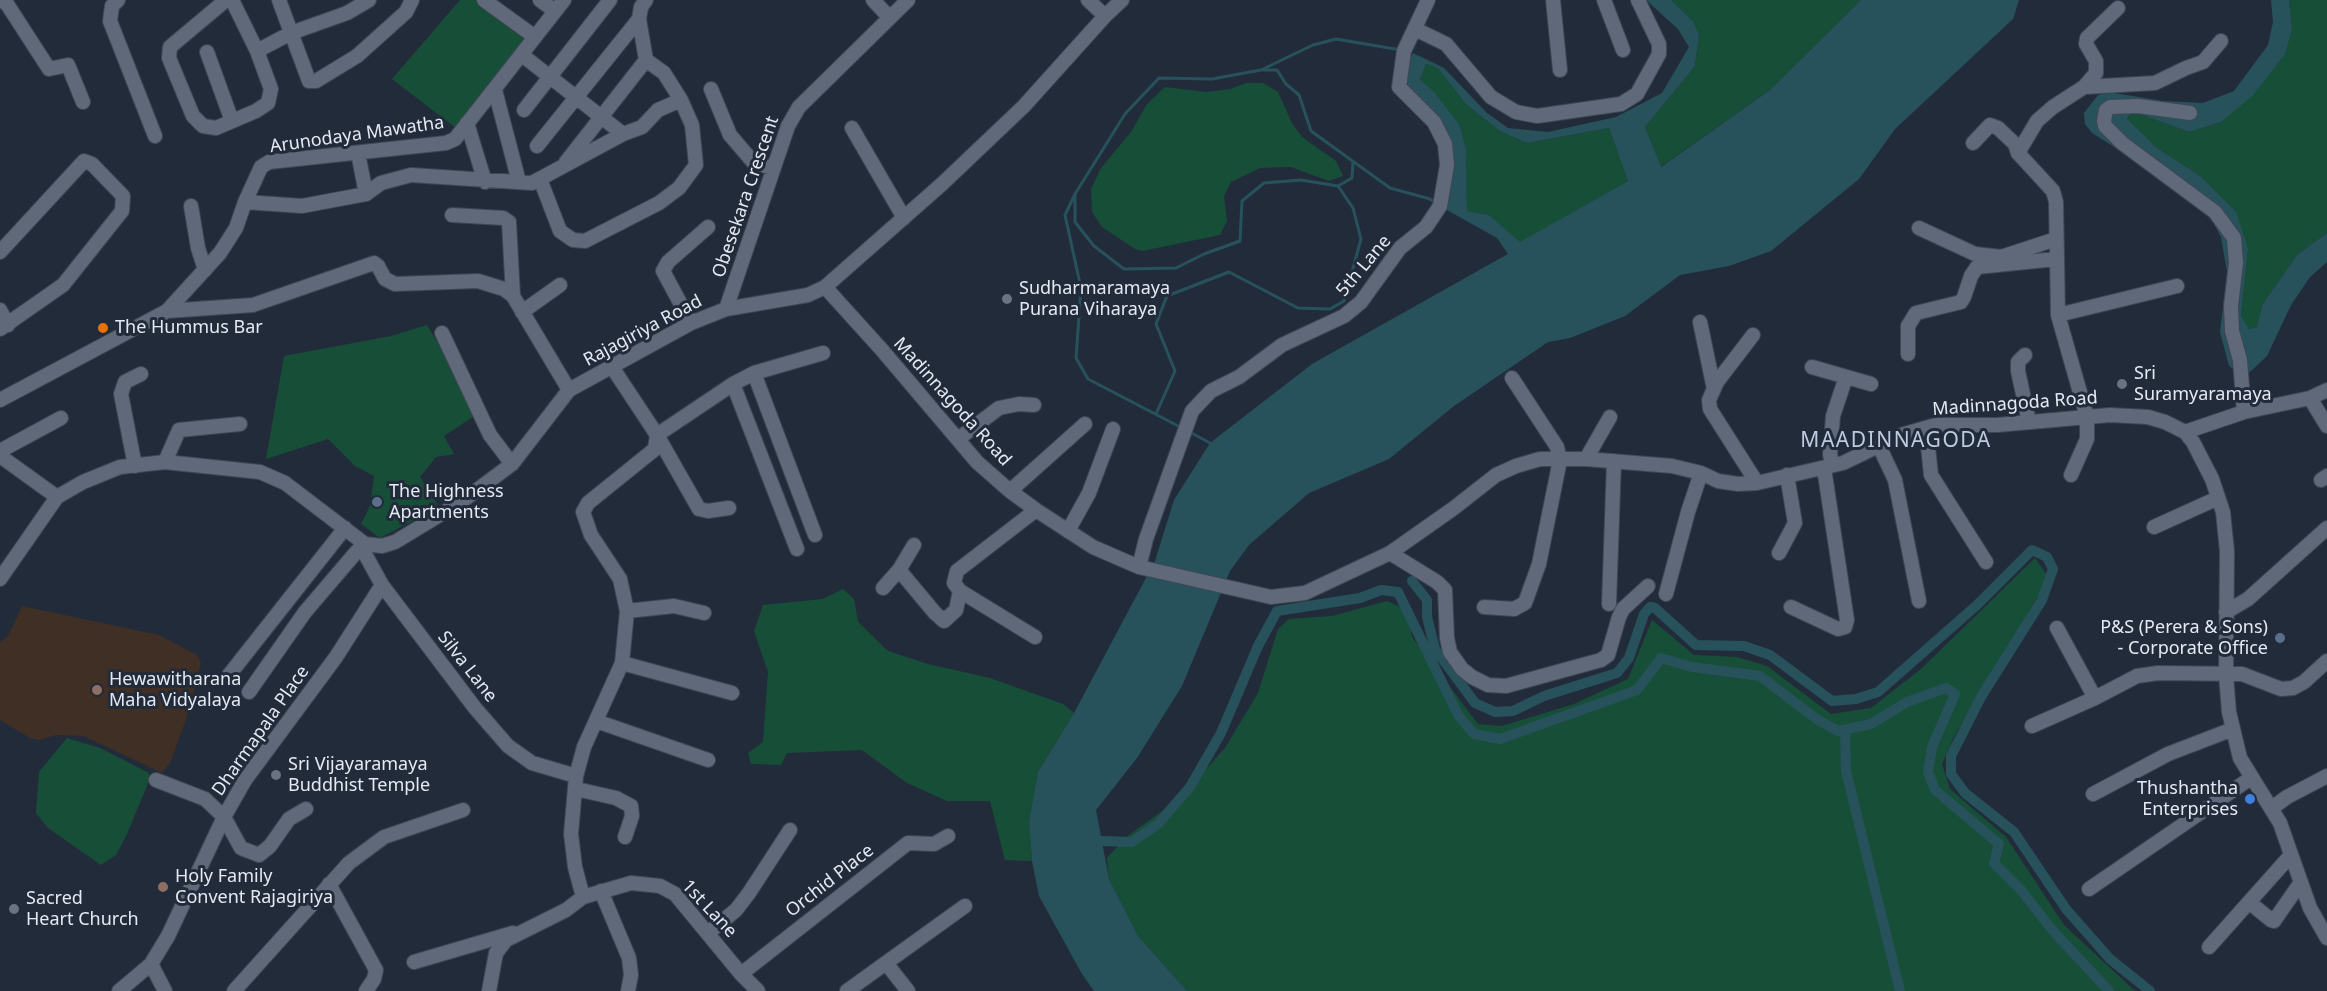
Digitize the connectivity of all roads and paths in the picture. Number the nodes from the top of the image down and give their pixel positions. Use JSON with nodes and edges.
{"nodes":[{"id":1,"x":118,"y":0,"type":"edge"},
{"id":2,"x":226,"y":0,"type":"edge"},
{"id":3,"x":232,"y":0,"type":"edge"},
{"id":4,"x":279,"y":0,"type":"edge"},
{"id":5,"x":369,"y":0,"type":"edge"},
{"id":6,"x":412,"y":0,"type":"edge"},
{"id":7,"x":484,"y":0,"type":"edge"},
{"id":8,"x":540,"y":0,"type":"edge"},
{"id":9,"x":610,"y":0,"type":"edge"},
{"id":10,"x":646,"y":0,"type":"edge"},
{"id":11,"x":873,"y":0,"type":"edge"},
{"id":12,"x":908,"y":0,"type":"edge"},
{"id":13,"x":1088,"y":0,"type":"edge"},
{"id":14,"x":1122,"y":0,"type":"edge"},
{"id":15,"x":1428,"y":0,"type":"edge"},
{"id":16,"x":1553,"y":0,"type":"edge"},
{"id":17,"x":1604,"y":0,"type":"edge"},
{"id":18,"x":1638,"y":0,"type":"edge"},
{"id":19,"x":6,"y":1,"type":"edge"},
{"id":20,"x":559,"y":5,"type":"edge"},
{"id":21,"x":2118,"y":8,"type":"dead end"},
{"id":22,"x":1105,"y":16,"type":"junction"},
{"id":23,"x":639,"y":18,"type":"junction"},
{"id":24,"x":890,"y":18,"type":"junction"},
{"id":25,"x":1415,"y":29,"type":"junction"},
{"id":26,"x":291,"y":33,"type":"junction"},
{"id":27,"x":535,"y":37,"type":"junction"},
{"id":28,"x":2222,"y":41,"type":"dead end"},
{"id":29,"x":1623,"y":50,"type":"dead end"},
{"id":30,"x":257,"y":51,"type":"junction"},
{"id":31,"x":207,"y":52,"type":"dead end"},
{"id":32,"x":522,"y":55,"type":"junction"},
{"id":33,"x":646,"y":60,"type":"junction"},
{"id":34,"x":1560,"y":70,"type":"dead end"},
{"id":35,"x":551,"y":76,"type":"junction"},
{"id":36,"x":2084,"y":87,"type":"junction"},
{"id":37,"x":711,"y":89,"type":"dead end"},
{"id":38,"x":495,"y":90,"type":"junction"},
{"id":39,"x":578,"y":97,"type":"junction"},
{"id":40,"x":681,"y":100,"type":"junction"},
{"id":41,"x":83,"y":102,"type":"dead end"},
{"id":42,"x":524,"y":110,"type":"dead end"},
{"id":43,"x":2190,"y":113,"type":"dead end"},
{"id":44,"x":602,"y":117,"type":"junction"},
{"id":45,"x":232,"y":121,"type":"junction"},
{"id":46,"x":467,"y":123,"type":"junction"},
{"id":47,"x":852,"y":128,"type":"dead end"},
{"id":48,"x":623,"y":134,"type":"junction"},
{"id":49,"x":155,"y":136,"type":"dead end"},
{"id":50,"x":1973,"y":143,"type":"dead end"},
{"id":51,"x":537,"y":146,"type":"dead end"},
{"id":52,"x":358,"y":153,"type":"junction"},
{"id":53,"x":2018,"y":153,"type":"junction"},
{"id":54,"x":562,"y":168,"type":"junction"},
{"id":55,"x":773,"y":168,"type":"junction"},
{"id":56,"x":540,"y":180,"type":"junction"},
{"id":57,"x":485,"y":182,"type":"junction"},
{"id":58,"x":519,"y":182,"type":"junction"},
{"id":59,"x":366,"y":194,"type":"junction"},
{"id":60,"x":244,"y":202,"type":"junction"},
{"id":61,"x":191,"y":206,"type":"dead end"},
{"id":62,"x":452,"y":215,"type":"dead end"},
{"id":63,"x":904,"y":218,"type":"junction"},
{"id":64,"x":708,"y":227,"type":"dead end"},
{"id":65,"x":1919,"y":228,"type":"dead end"},
{"id":66,"x":2056,"y":239,"type":"junction"},
{"id":67,"x":0,"y":252,"type":"edge"},
{"id":68,"x":2056,"y":259,"type":"junction"},
{"id":69,"x":205,"y":270,"type":"junction"},
{"id":70,"x":560,"y":285,"type":"dead end"},
{"id":71,"x":2178,"y":286,"type":"dead end"},
{"id":72,"x":825,"y":287,"type":"junction"},
{"id":73,"x":513,"y":297,"type":"junction"},
{"id":74,"x":726,"y":309,"type":"junction"},
{"id":75,"x":0,"y":310,"type":"edge"},
{"id":76,"x":167,"y":311,"type":"junction"},
{"id":77,"x":522,"y":312,"type":"junction"},
{"id":78,"x":2058,"y":315,"type":"junction"},
{"id":79,"x":1700,"y":322,"type":"dead end"},
{"id":80,"x":691,"y":323,"type":"junction"},
{"id":81,"x":4,"y":327,"type":"edge"},
{"id":82,"x":442,"y":333,"type":"dead end"},
{"id":83,"x":1753,"y":335,"type":"dead end"},
{"id":84,"x":823,"y":352,"type":"dead end"},
{"id":85,"x":1908,"y":354,"type":"dead end"},
{"id":86,"x":2025,"y":355,"type":"dead end"},
{"id":87,"x":612,"y":367,"type":"junction"},
{"id":88,"x":1812,"y":367,"type":"dead end"},
{"id":89,"x":754,"y":373,"type":"junction"},
{"id":90,"x":141,"y":374,"type":"dead end"},
{"id":91,"x":1846,"y":377,"type":"junction"},
{"id":92,"x":1512,"y":378,"type":"dead end"},
{"id":93,"x":733,"y":384,"type":"junction"},
{"id":94,"x":1871,"y":384,"type":"dead end"},
{"id":95,"x":1714,"y":389,"type":"junction"},
{"id":96,"x":569,"y":390,"type":"junction"},
{"id":97,"x":2327,"y":390,"type":"edge"},
{"id":98,"x":2310,"y":398,"type":"junction"},
{"id":99,"x":0,"y":400,"type":"edge"},
{"id":100,"x":1034,"y":405,"type":"dead end"},
{"id":101,"x":2244,"y":412,"type":"junction"},
{"id":102,"x":1610,"y":417,"type":"dead end"},
{"id":103,"x":2087,"y":417,"type":"junction"},
{"id":104,"x":61,"y":418,"type":"dead end"},
{"id":105,"x":2029,"y":422,"type":"junction"},
{"id":106,"x":240,"y":424,"type":"dead end"},
{"id":107,"x":1085,"y":424,"type":"dead end"},
{"id":108,"x":2327,"y":426,"type":"edge"},
{"id":109,"x":1926,"y":428,"type":"junction"},
{"id":110,"x":1113,"y":429,"type":"dead end"},
{"id":111,"x":2185,"y":432,"type":"junction"},
{"id":112,"x":657,"y":435,"type":"junction"},
{"id":113,"x":958,"y":440,"type":"junction"},
{"id":114,"x":1880,"y":446,"type":"junction"},
{"id":115,"x":0,"y":451,"type":"edge"},
{"id":116,"x":0,"y":456,"type":"edge"},
{"id":117,"x":1586,"y":459,"type":"junction"},
{"id":118,"x":1560,"y":460,"type":"junction"},
{"id":119,"x":1614,"y":461,"type":"junction"},
{"id":120,"x":165,"y":462,"type":"junction"},
{"id":121,"x":512,"y":464,"type":"junction"},
{"id":122,"x":135,"y":466,"type":"junction"},
{"id":123,"x":1829,"y":466,"type":"junction"},
{"id":124,"x":1701,"y":473,"type":"junction"},
{"id":125,"x":1787,"y":475,"type":"junction"},
{"id":126,"x":2071,"y":475,"type":"dead end"},
{"id":127,"x":1757,"y":483,"type":"junction"},
{"id":128,"x":1010,"y":491,"type":"junction"},
{"id":129,"x":57,"y":497,"type":"junction"},
{"id":130,"x":2218,"y":498,"type":"junction"},
{"id":131,"x":729,"y":508,"type":"dead end"},
{"id":132,"x":1036,"y":510,"type":"junction"},
{"id":133,"x":2154,"y":527,"type":"dead end"},
{"id":134,"x":345,"y":528,"type":"junction"},
{"id":135,"x":2327,"y":528,"type":"edge"},
{"id":136,"x":1068,"y":531,"type":"junction"},
{"id":137,"x":815,"y":535,"type":"dead end"},
{"id":138,"x":365,"y":544,"type":"junction"},
{"id":139,"x":914,"y":545,"type":"dead end"},
{"id":140,"x":797,"y":549,"type":"dead end"},
{"id":141,"x":1390,"y":553,"type":"junction"},
{"id":142,"x":1779,"y":553,"type":"dead end"},
{"id":143,"x":1986,"y":562,"type":"dead end"},
{"id":144,"x":1143,"y":568,"type":"junction"},
{"id":145,"x":898,"y":570,"type":"junction"},
{"id":146,"x":2,"y":572,"type":"edge"},
{"id":147,"x":382,"y":585,"type":"junction"},
{"id":148,"x":1648,"y":586,"type":"dead end"},
{"id":149,"x":883,"y":588,"type":"dead end"},
{"id":150,"x":960,"y":591,"type":"junction"},
{"id":151,"x":1666,"y":594,"type":"dead end"},
{"id":152,"x":1919,"y":601,"type":"dead end"},
{"id":153,"x":1608,"y":604,"type":"dead end"},
{"id":154,"x":1484,"y":607,"type":"dead end"},
{"id":155,"x":1791,"y":607,"type":"dead end"},
{"id":156,"x":627,"y":611,"type":"junction"},
{"id":157,"x":2226,"y":612,"type":"junction"},
{"id":158,"x":704,"y":613,"type":"dead end"},
{"id":159,"x":2057,"y":628,"type":"dead end"},
{"id":160,"x":1035,"y":637,"type":"dead end"},
{"id":161,"x":2327,"y":661,"type":"edge"},
{"id":162,"x":622,"y":663,"type":"junction"},
{"id":163,"x":229,"y":675,"type":"dead end"},
{"id":164,"x":2226,"y":675,"type":"junction"},
{"id":165,"x":249,"y":692,"type":"dead end"},
{"id":166,"x":732,"y":693,"type":"dead end"},
{"id":167,"x":2095,"y":698,"type":"junction"},
{"id":168,"x":596,"y":721,"type":"junction"},
{"id":169,"x":2032,"y":726,"type":"dead end"},
{"id":170,"x":2233,"y":729,"type":"junction"},
{"id":171,"x":708,"y":760,"type":"dead end"},
{"id":172,"x":2327,"y":776,"type":"edge"},
{"id":173,"x":2251,"y":778,"type":"junction"},
{"id":174,"x":156,"y":780,"type":"dead end"},
{"id":175,"x":576,"y":782,"type":"junction"},
{"id":176,"x":2093,"y":794,"type":"dead end"},
{"id":177,"x":2272,"y":808,"type":"junction"},
{"id":178,"x":306,"y":809,"type":"dead end"},
{"id":179,"x":463,"y":810,"type":"dead end"},
{"id":180,"x":224,"y":817,"type":"junction"},
{"id":181,"x":790,"y":830,"type":"dead end"},
{"id":182,"x":948,"y":836,"type":"dead end"},
{"id":183,"x":625,"y":837,"type":"dead end"},
{"id":184,"x":2291,"y":855,"type":"junction"},
{"id":185,"x":2301,"y":882,"type":"junction"},
{"id":186,"x":329,"y":884,"type":"junction"},
{"id":187,"x":2089,"y":889,"type":"dead end"},
{"id":188,"x":601,"y":891,"type":"junction"},
{"id":189,"x":584,"y":897,"type":"junction"},
{"id":190,"x":2248,"y":902,"type":"junction"},
{"id":191,"x":965,"y":906,"type":"dead end"},
{"id":192,"x":526,"y":929,"type":"junction"},
{"id":193,"x":708,"y":933,"type":"junction"},
{"id":194,"x":2327,"y":938,"type":"edge"},
{"id":195,"x":2209,"y":946,"type":"dead end"},
{"id":196,"x":414,"y":962,"type":"dead end"},
{"id":197,"x":886,"y":963,"type":"junction"},
{"id":198,"x":151,"y":964,"type":"junction"},
{"id":199,"x":741,"y":974,"type":"junction"},
{"id":200,"x":119,"y":991,"type":"edge"},
{"id":201,"x":165,"y":991,"type":"edge"},
{"id":202,"x":234,"y":991,"type":"edge"},
{"id":203,"x":366,"y":991,"type":"edge"},
{"id":204,"x":489,"y":991,"type":"edge"},
{"id":205,"x":628,"y":991,"type":"edge"},
{"id":206,"x":758,"y":991,"type":"edge"},
{"id":207,"x":847,"y":991,"type":"edge"},
{"id":208,"x":908,"y":991,"type":"edge"}],
"edges":[{"from":1,"to":49,"type":"street"},
{"from":2,"to":45,"type":"street"},
{"from":3,"to":30,"type":"street"},
{"from":4,"to":26,"type":"street"},
{"from":5,"to":26,"type":"street"},
{"from":6,"to":26,"type":"street"},
{"from":7,"to":27,"type":"street"},
{"from":8,"to":20,"type":"street"},
{"from":9,"to":35,"type":"street"},
{"from":10,"to":23,"type":"street"},
{"from":11,"to":24,"type":"street"},
{"from":12,"to":24,"type":"street","name":"Obesekara Crescent"},
{"from":13,"to":22,"type":"street"},
{"from":14,"to":22,"type":"street","name":"Rajagiriya Road"},
{"from":15,"to":25,"type":"street","name":"5th Lane"},
{"from":16,"to":34,"type":"street"},
{"from":17,"to":29,"type":"street"},
{"from":18,"to":25,"type":"street"},
{"from":19,"to":41,"type":"street"},
{"from":20,"to":27,"type":"street","name":"Arunodaya Mawatha"},
{"from":21,"to":36,"type":"street"},
{"from":22,"to":63,"type":"street","name":"Rajagiriya Road"},
{"from":23,"to":33,"type":"street"},
{"from":23,"to":39,"type":"street"},
{"from":24,"to":55,"type":"street","name":"Obesekara Crescent"},
{"from":25,"to":144,"type":"street","name":"5th Lane"},
{"from":26,"to":30,"type":"street"},
{"from":27,"to":32,"type":"street","name":"Arunodaya Mawatha"},
{"from":28,"to":36,"type":"street"},
{"from":30,"to":45,"type":"street"},
{"from":31,"to":45,"type":"street"},
{"from":32,"to":35,"type":"street"},
{"from":32,"to":38,"type":"street","name":"Arunodaya Mawatha"},
{"from":33,"to":40,"type":"street"},
{"from":33,"to":44,"type":"street"},
{"from":35,"to":39,"type":"street"},
{"from":35,"to":42,"type":"street"},
{"from":36,"to":53,"type":"street"},
{"from":37,"to":55,"type":"street"},
{"from":38,"to":46,"type":"street","name":"Arunodaya Mawatha"},
{"from":38,"to":58,"type":"street"},
{"from":39,"to":44,"type":"street"},
{"from":39,"to":51,"type":"street"},
{"from":40,"to":48,"type":"street"},
{"from":40,"to":56,"type":"street"},
{"from":43,"to":101,"type":"street"},
{"from":44,"to":48,"type":"street"},
{"from":44,"to":54,"type":"street"},
{"from":46,"to":52,"type":"street","name":"Arunodaya Mawatha"},
{"from":46,"to":57,"type":"street"},
{"from":47,"to":63,"type":"street"},
{"from":48,"to":54,"type":"street"},
{"from":50,"to":53,"type":"street"},
{"from":52,"to":59,"type":"street"},
{"from":52,"to":60,"type":"street","name":"Arunodaya Mawatha"},
{"from":53,"to":66,"type":"street"},
{"from":54,"to":56,"type":"street"},
{"from":55,"to":74,"type":"street","name":"Obesekara Crescent"},
{"from":56,"to":58,"type":"street"},
{"from":57,"to":58,"type":"street"},
{"from":57,"to":59,"type":"street"},
{"from":59,"to":60,"type":"street"},
{"from":60,"to":69,"type":"street","name":"Arunodaya Mawatha"},
{"from":61,"to":69,"type":"street"},
{"from":62,"to":73,"type":"street"},
{"from":63,"to":72,"type":"street","name":"Rajagiriya Road"},
{"from":64,"to":80,"type":"street"},
{"from":65,"to":66,"type":"street"},
{"from":66,"to":68,"type":"street"},
{"from":67,"to":81,"type":"street"},
{"from":68,"to":78,"type":"street"},
{"from":68,"to":85,"type":"street"},
{"from":69,"to":76,"type":"street","name":"Arunodaya Mawatha"},
{"from":70,"to":77,"type":"street"},
{"from":71,"to":78,"type":"street"},
{"from":72,"to":74,"type":"street","name":"Rajagiriya Road"},
{"from":72,"to":113,"type":"street","name":"Madinnagoda Road"},
{"from":73,"to":76,"type":"street"},
{"from":73,"to":77,"type":"street"},
{"from":74,"to":80,"type":"street","name":"Rajagiriya Road"},
{"from":75,"to":81,"type":"street"},
{"from":76,"to":99,"type":"street"},
{"from":77,"to":96,"type":"street"},
{"from":78,"to":103,"type":"street"},
{"from":79,"to":95,"type":"street"},
{"from":80,"to":87,"type":"street","name":"Rajagiriya Road"},
{"from":82,"to":121,"type":"street"},
{"from":83,"to":95,"type":"street"},
{"from":84,"to":89,"type":"street"},
{"from":86,"to":105,"type":"street"},
{"from":87,"to":96,"type":"street","name":"Rajagiriya Road"},
{"from":87,"to":112,"type":"street"},
{"from":88,"to":91,"type":"street"},
{"from":89,"to":93,"type":"street"},
{"from":89,"to":137,"type":"street"},
{"from":90,"to":122,"type":"street"},
{"from":91,"to":94,"type":"street"},
{"from":91,"to":123,"type":"street"},
{"from":92,"to":118,"type":"street"},
{"from":93,"to":112,"type":"street"},
{"from":93,"to":140,"type":"street"},
{"from":95,"to":127,"type":"street"},
{"from":96,"to":121,"type":"street","name":"Rajagiriya Road"},
{"from":97,"to":98,"type":"street"},
{"from":98,"to":101,"type":"street"},
{"from":98,"to":108,"type":"street"},
{"from":100,"to":113,"type":"street"},
{"from":101,"to":111,"type":"street"},
{"from":102,"to":117,"type":"street"},
{"from":103,"to":105,"type":"street","name":"Madinnagoda Road"},
{"from":103,"to":111,"type":"street","name":"Madinnagoda Road"},
{"from":103,"to":126,"type":"street"},
{"from":104,"to":115,"type":"street"},
{"from":105,"to":109,"type":"street","name":"Madinnagoda Road"},
{"from":106,"to":120,"type":"street"},
{"from":107,"to":128,"type":"street"},
{"from":109,"to":114,"type":"street","name":"Madinnagoda Road"},
{"from":109,"to":143,"type":"street"},
{"from":110,"to":136,"type":"street"},
{"from":111,"to":130,"type":"street"},
{"from":112,"to":131,"type":"street"},
{"from":112,"to":156,"type":"street"},
{"from":113,"to":128,"type":"street","name":"Madinnagoda Road"},
{"from":114,"to":123,"type":"street","name":"Madinnagoda Road"},
{"from":114,"to":152,"type":"street"},
{"from":116,"to":129,"type":"street"},
{"from":117,"to":118,"type":"street","name":"Madinnagoda Road"},
{"from":117,"to":119,"type":"street","name":"Madinnagoda Road"},
{"from":118,"to":141,"type":"street","name":"Madinnagoda Road"},
{"from":118,"to":154,"type":"street"},
{"from":119,"to":124,"type":"street","name":"Madinnagoda Road"},
{"from":119,"to":153,"type":"street"},
{"from":120,"to":122,"type":"street"},
{"from":120,"to":134,"type":"street"},
{"from":121,"to":138,"type":"street","name":"Rajagiriya Road"},
{"from":122,"to":129,"type":"street"},
{"from":123,"to":125,"type":"street","name":"Madinnagoda Road"},
{"from":123,"to":155,"type":"street"},
{"from":124,"to":127,"type":"street","name":"Madinnagoda Road"},
{"from":124,"to":151,"type":"street"},
{"from":125,"to":127,"type":"street","name":"Madinnagoda Road"},
{"from":125,"to":142,"type":"street"},
{"from":128,"to":132,"type":"street","name":"Madinnagoda Road"},
{"from":129,"to":146,"type":"street"},
{"from":130,"to":133,"type":"street"},
{"from":130,"to":157,"type":"street"},
{"from":132,"to":136,"type":"street","name":"Madinnagoda Road"},
{"from":132,"to":150,"type":"street"},
{"from":134,"to":138,"type":"street"},
{"from":134,"to":163,"type":"street"},
{"from":135,"to":157,"type":"street"},
{"from":136,"to":144,"type":"street","name":"Madinnagoda Road"},
{"from":138,"to":147,"type":"street","name":"Silva Lane"},
{"from":138,"to":165,"type":"street"},
{"from":139,"to":145,"type":"street"},
{"from":141,"to":144,"type":"street","name":"Madinnagoda Road"},
{"from":141,"to":148,"type":"street"},
{"from":145,"to":149,"type":"street"},
{"from":145,"to":150,"type":"street"},
{"from":147,"to":175,"type":"street","name":"Silva Lane"},
{"from":147,"to":180,"type":"street","name":"Dharmapala Place"},
{"from":150,"to":160,"type":"street"},
{"from":156,"to":158,"type":"street"},
{"from":156,"to":162,"type":"street"},
{"from":157,"to":164,"type":"street"},
{"from":159,"to":167,"type":"street"},
{"from":161,"to":164,"type":"street"},
{"from":162,"to":166,"type":"street"},
{"from":162,"to":168,"type":"street"},
{"from":164,"to":167,"type":"street"},
{"from":164,"to":170,"type":"street"},
{"from":167,"to":169,"type":"street"},
{"from":168,"to":171,"type":"street"},
{"from":168,"to":175,"type":"street"},
{"from":170,"to":173,"type":"street"},
{"from":170,"to":176,"type":"street"},
{"from":172,"to":177,"type":"street"},
{"from":173,"to":177,"type":"street"},
{"from":173,"to":187,"type":"street"},
{"from":174,"to":180,"type":"street"},
{"from":175,"to":183,"type":"street","name":"Silva Lane"},
{"from":175,"to":189,"type":"street"},
{"from":177,"to":184,"type":"street"},
{"from":178,"to":180,"type":"street"},
{"from":179,"to":186,"type":"street"},
{"from":180,"to":198,"type":"street","name":"Dharmapala Place"},
{"from":181,"to":193,"type":"street"},
{"from":182,"to":199,"type":"street","name":"Orchid Place"},
{"from":184,"to":185,"type":"street"},
{"from":184,"to":190,"type":"street"},
{"from":185,"to":190,"type":"street"},
{"from":185,"to":194,"type":"street"},
{"from":186,"to":202,"type":"street"},
{"from":186,"to":203,"type":"street"},
{"from":188,"to":189,"type":"street","name":"1st Lane"},
{"from":188,"to":193,"type":"street","name":"1st Lane"},
{"from":188,"to":205,"type":"street"},
{"from":189,"to":192,"type":"street","name":"1st Lane"},
{"from":190,"to":195,"type":"street"},
{"from":191,"to":197,"type":"street"},
{"from":192,"to":196,"type":"street"},
{"from":192,"to":204,"type":"street"},
{"from":193,"to":199,"type":"street","name":"1st Lane"},
{"from":197,"to":207,"type":"street"},
{"from":197,"to":208,"type":"street"},
{"from":198,"to":200,"type":"street","name":"Dharmapala Place"},
{"from":198,"to":201,"type":"street"},
{"from":199,"to":206,"type":"street","name":"1st Lane"}]}
